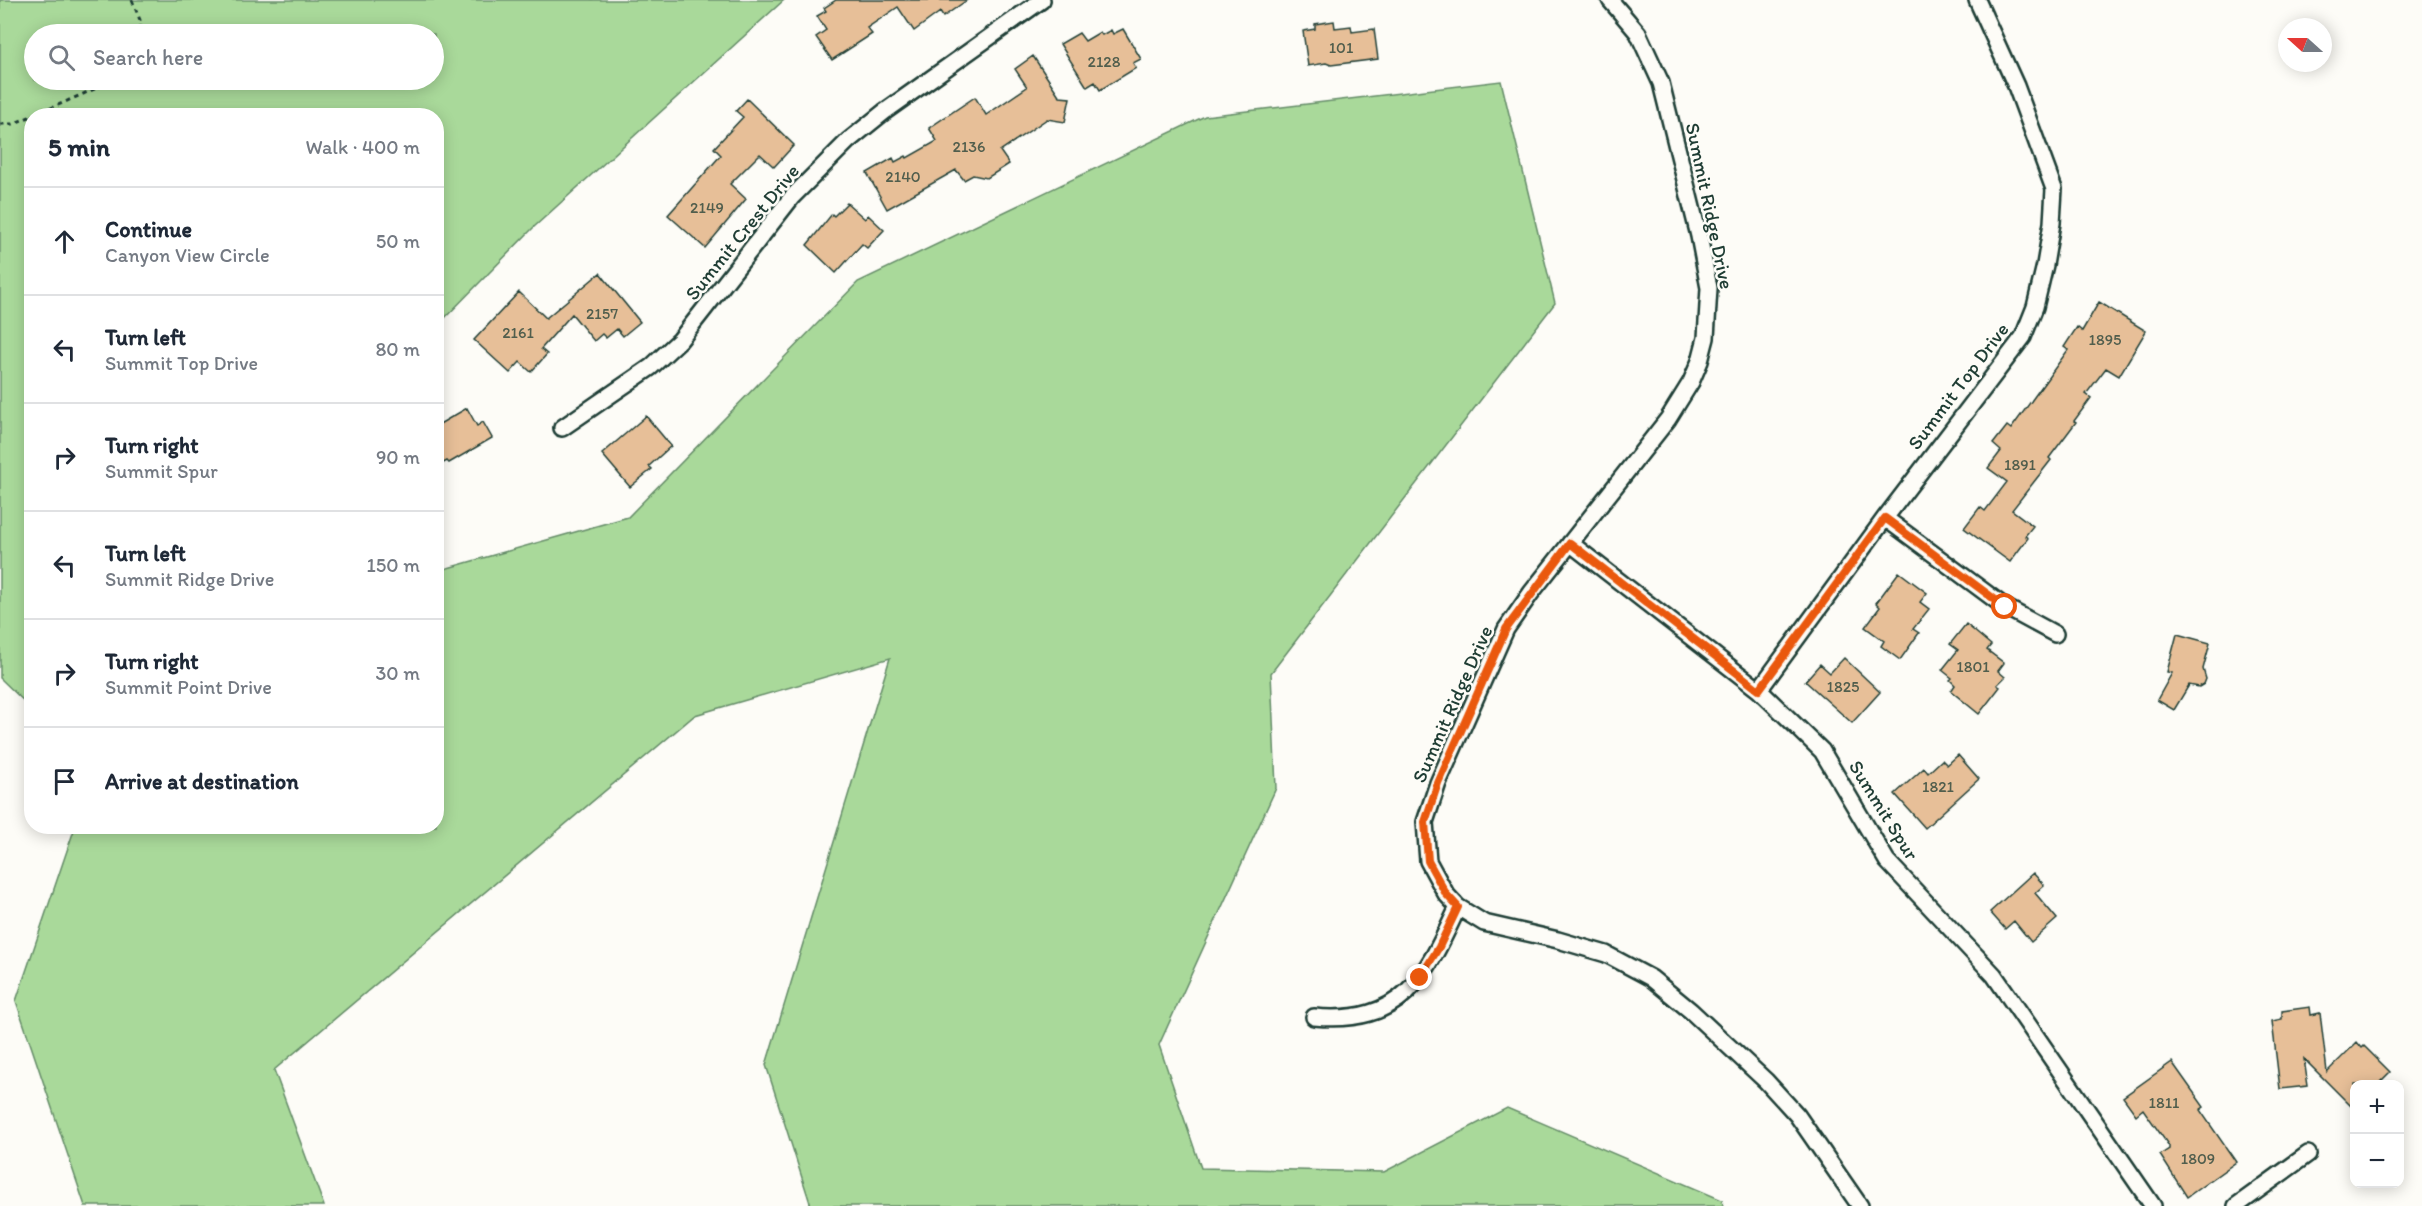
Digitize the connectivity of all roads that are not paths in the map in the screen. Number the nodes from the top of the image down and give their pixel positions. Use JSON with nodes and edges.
{"nodes":[{"id":1,"x":1042,"y":0,"type":"edge"},
{"id":2,"x":1610,"y":0,"type":"edge"},
{"id":3,"x":1977,"y":0,"type":"edge"},
{"id":4,"x":562,"y":428,"type":"dead end"},
{"id":5,"x":1885,"y":518,"type":"junction"},
{"id":6,"x":1570,"y":543,"type":"junction"},
{"id":7,"x":2055,"y":634,"type":"dead end"},
{"id":8,"x":1759,"y":690,"type":"junction"},
{"id":9,"x":1458,"y":907,"type":"junction"},
{"id":10,"x":1314,"y":1017,"type":"dead end"},
{"id":11,"x":2308,"y":1154,"type":"dead end"},
{"id":12,"x":1860,"y":1206,"type":"edge"},
{"id":13,"x":2153,"y":1206,"type":"edge"},
{"id":14,"x":2236,"y":1206,"type":"edge"}],
"edges":[{"from":1,"to":4,"type":"street","name":"Summit Crest Drive"},
{"from":2,"to":6,"type":"street","name":"Summit Ridge Drive"},
{"from":3,"to":5,"type":"street","name":"Summit Top Drive"},
{"from":5,"to":7,"type":"street"},
{"from":5,"to":8,"type":"street","name":"Summit Top Drive"},
{"from":6,"to":8,"type":"street","name":"Summit Spur"},
{"from":6,"to":9,"type":"street","name":"Summit Ridge Drive"},
{"from":8,"to":13,"type":"street","name":"Summit Spur"},
{"from":9,"to":10,"type":"street"},
{"from":9,"to":12,"type":"street","name":"Summit Ridge Drive"},
{"from":11,"to":14,"type":"street"}]}
